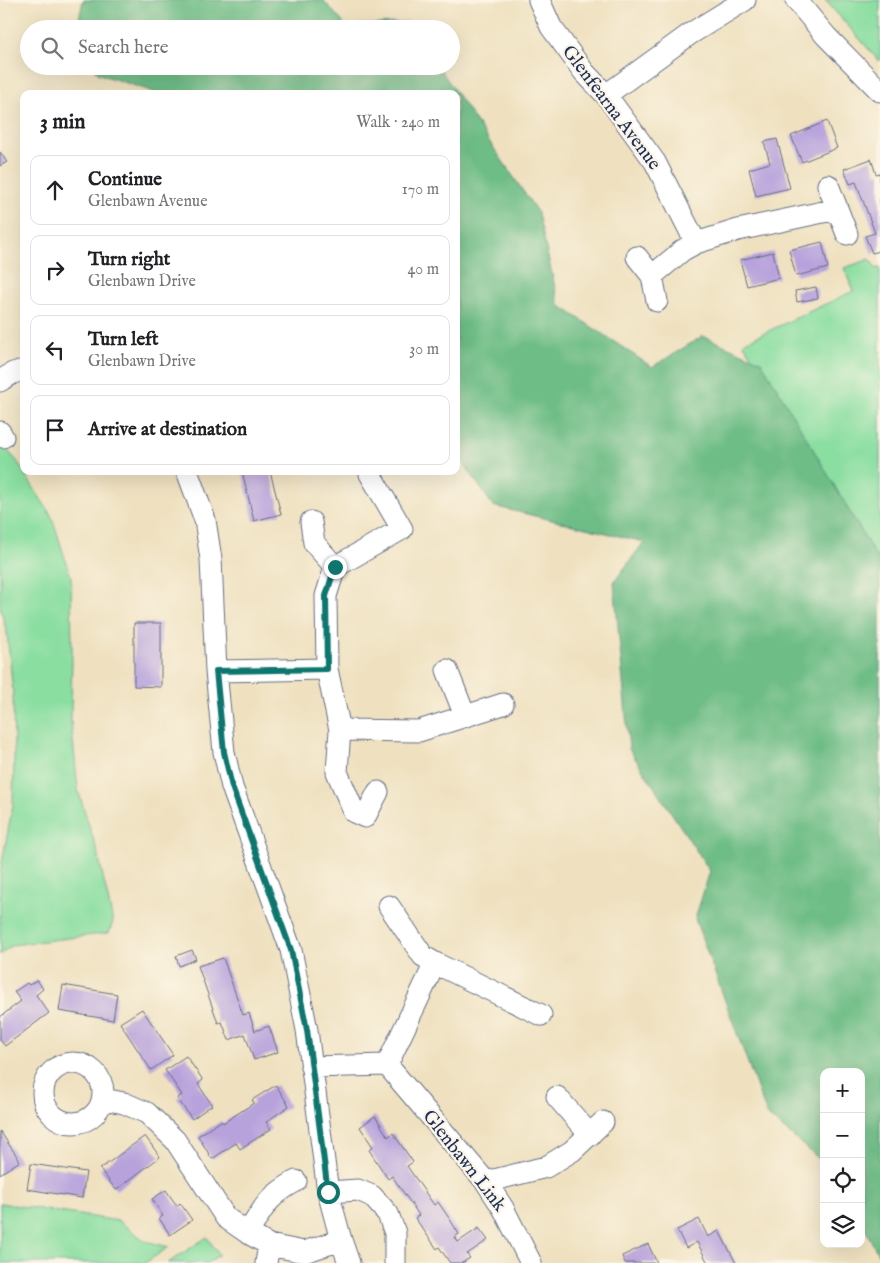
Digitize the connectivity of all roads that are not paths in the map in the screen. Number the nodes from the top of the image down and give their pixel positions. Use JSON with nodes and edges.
{"nodes":[{"id":1,"x":539,"y":0,"type":"edge"},
{"id":2,"x":745,"y":0,"type":"edge"},
{"id":3,"x":796,"y":0,"type":"edge"},
{"id":4,"x":880,"y":91,"type":"edge"},
{"id":5,"x":606,"y":95,"type":"junction"},
{"id":6,"x":828,"y":185,"type":"dead end"},
{"id":7,"x":837,"y":210,"type":"junction"},
{"id":8,"x":847,"y":234,"type":"dead end"},
{"id":9,"x":696,"y":243,"type":"junction"},
{"id":10,"x":637,"y":257,"type":"dead end"},
{"id":11,"x":652,"y":276,"type":"junction"},
{"id":12,"x":658,"y":301,"type":"dead end"},
{"id":13,"x":20,"y":371,"type":"edge"},
{"id":14,"x":0,"y":380,"type":"edge"},
{"id":15,"x":188,"y":475,"type":"edge"},
{"id":16,"x":371,"y":475,"type":"edge"},
{"id":17,"x":311,"y":522,"type":"dead end"},
{"id":18,"x":335,"y":567,"type":"junction"},
{"id":19,"x":327,"y":669,"type":"junction"},
{"id":20,"x":447,"y":670,"type":"dead end"},
{"id":21,"x":216,"y":671,"type":"junction"},
{"id":22,"x":503,"y":704,"type":"dead end"},
{"id":23,"x":465,"y":716,"type":"junction"},
{"id":24,"x":340,"y":730,"type":"junction"},
{"id":25,"x":378,"y":792,"type":"dead end"},
{"id":26,"x":389,"y":906,"type":"dead end"},
{"id":27,"x":435,"y":963,"type":"junction"},
{"id":28,"x":541,"y":1015,"type":"dead end"},
{"id":29,"x":388,"y":1065,"type":"junction"},
{"id":30,"x":311,"y":1067,"type":"junction"},
{"id":31,"x":557,"y":1097,"type":"dead end"},
{"id":32,"x":103,"y":1099,"type":"dead end"},
{"id":33,"x":296,"y":1181,"type":"dead end"},
{"id":34,"x":486,"y":1182,"type":"junction"},
{"id":35,"x":328,"y":1192,"type":"junction"},
{"id":36,"x":248,"y":1234,"type":"junction"},
{"id":37,"x":341,"y":1240,"type":"junction"},
{"id":38,"x":267,"y":1254,"type":"edge"},
{"id":39,"x":349,"y":1263,"type":"edge"},
{"id":40,"x":395,"y":1263,"type":"edge"},
{"id":41,"x":531,"y":1263,"type":"edge"}],
"edges":[{"from":1,"to":5,"type":"street","name":"Glenfearna Avenue"},
{"from":2,"to":5,"type":"street"},
{"from":3,"to":4,"type":"street"},
{"from":5,"to":9,"type":"street","name":"Glenfearna Avenue"},
{"from":6,"to":7,"type":"street"},
{"from":7,"to":8,"type":"street"},
{"from":7,"to":9,"type":"street"},
{"from":9,"to":11,"type":"street"},
{"from":10,"to":11,"type":"street"},
{"from":11,"to":12,"type":"street"},
{"from":13,"to":14,"type":"street"},
{"from":15,"to":21,"type":"street"},
{"from":16,"to":18,"type":"street"},
{"from":17,"to":18,"type":"street"},
{"from":18,"to":19,"type":"street"},
{"from":19,"to":21,"type":"street"},
{"from":19,"to":24,"type":"street"},
{"from":20,"to":23,"type":"street"},
{"from":21,"to":30,"type":"street"},
{"from":22,"to":23,"type":"street"},
{"from":23,"to":24,"type":"street"},
{"from":24,"to":25,"type":"street"},
{"from":26,"to":27,"type":"street"},
{"from":27,"to":28,"type":"street"},
{"from":27,"to":29,"type":"street"},
{"from":29,"to":30,"type":"street"},
{"from":29,"to":34,"type":"street","name":"Glenbawn Link"},
{"from":30,"to":35,"type":"street"},
{"from":31,"to":34,"type":"street"},
{"from":32,"to":36,"type":"street"},
{"from":33,"to":36,"type":"street"},
{"from":34,"to":41,"type":"street","name":"Glenbawn Link"},
{"from":35,"to":37,"type":"street"},
{"from":35,"to":40,"type":"street"},
{"from":36,"to":38,"type":"street"},
{"from":37,"to":38,"type":"street"},
{"from":37,"to":39,"type":"street"}]}
